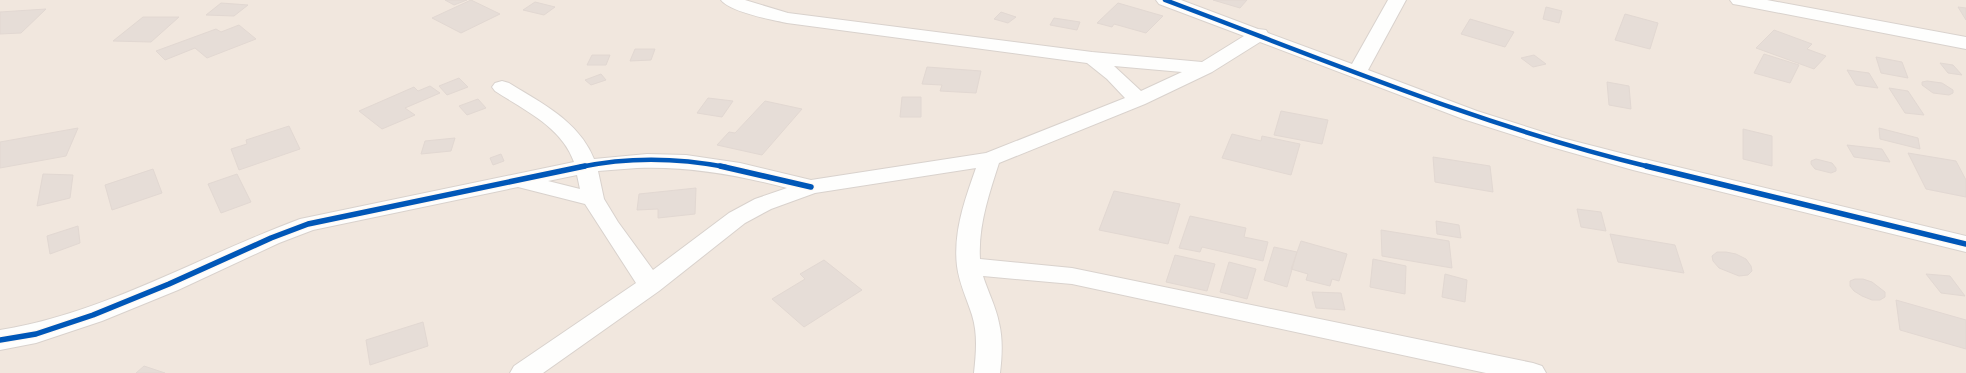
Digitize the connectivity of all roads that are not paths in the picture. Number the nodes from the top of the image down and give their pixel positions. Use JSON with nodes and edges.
{"nodes":[{"id":1,"x":730,"y":0,"type":"edge"},
{"id":2,"x":1165,"y":0,"type":"edge"},
{"id":3,"x":1398,"y":0,"type":"edge"},
{"id":4,"x":1739,"y":0,"type":"edge"},
{"id":5,"x":1260,"y":34,"type":"junction"},
{"id":6,"x":1966,"y":43,"type":"edge"},
{"id":7,"x":1092,"y":58,"type":"junction"},
{"id":8,"x":1205,"y":68,"type":"junction"},
{"id":9,"x":1357,"y":72,"type":"junction"},
{"id":10,"x":502,"y":87,"type":"dead end"},
{"id":11,"x":1138,"y":100,"type":"junction"},
{"id":12,"x":990,"y":159,"type":"junction"},
{"id":13,"x":586,"y":166,"type":"junction"},
{"id":14,"x":518,"y":180,"type":"junction"},
{"id":15,"x":811,"y":187,"type":"junction"},
{"id":16,"x":593,"y":199,"type":"junction"},
{"id":17,"x":1966,"y":244,"type":"edge"},
{"id":18,"x":969,"y":266,"type":"junction"},
{"id":19,"x":650,"y":285,"type":"junction"},
{"id":20,"x":0,"y":340,"type":"edge"},
{"id":21,"x":523,"y":373,"type":"edge"},
{"id":22,"x":987,"y":373,"type":"edge"},
{"id":23,"x":1533,"y":373,"type":"edge"}],
"edges":[{"from":1,"to":7,"type":"street"},
{"from":2,"to":5,"type":"street"},
{"from":3,"to":9,"type":"street"},
{"from":4,"to":6,"type":"street"},
{"from":5,"to":8,"type":"street"},
{"from":5,"to":9,"type":"street"},
{"from":7,"to":8,"type":"street"},
{"from":7,"to":11,"type":"street"},
{"from":8,"to":11,"type":"street"},
{"from":9,"to":17,"type":"street"},
{"from":10,"to":13,"type":"street"},
{"from":11,"to":12,"type":"street"},
{"from":12,"to":15,"type":"street"},
{"from":12,"to":18,"type":"street"},
{"from":13,"to":14,"type":"street"},
{"from":13,"to":15,"type":"street"},
{"from":13,"to":16,"type":"street"},
{"from":14,"to":16,"type":"street"},
{"from":14,"to":20,"type":"street"},
{"from":15,"to":19,"type":"street"},
{"from":16,"to":19,"type":"street"},
{"from":18,"to":22,"type":"street"},
{"from":18,"to":23,"type":"street"},
{"from":19,"to":21,"type":"street"}]}
